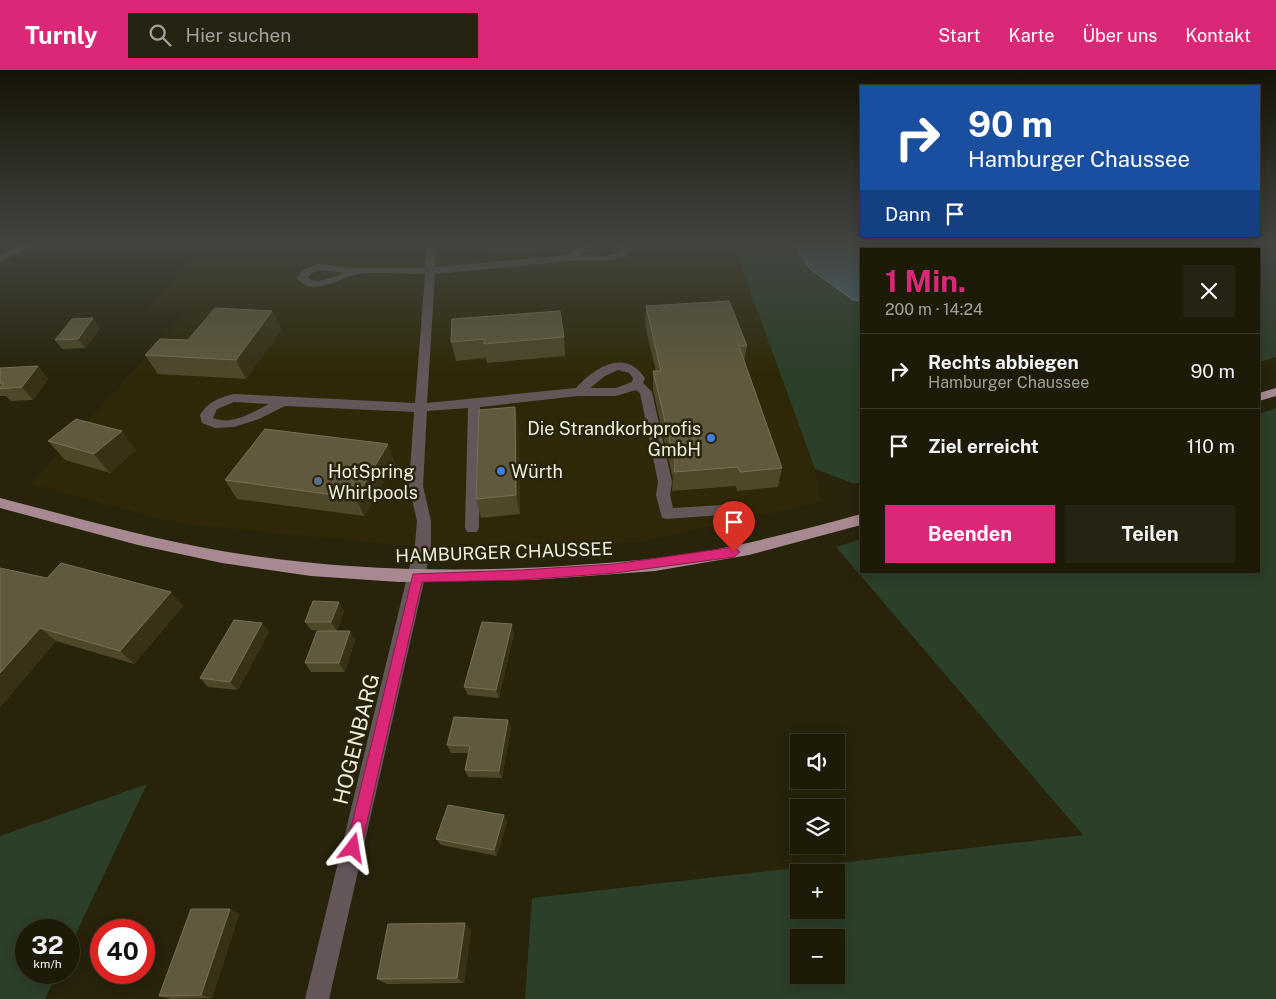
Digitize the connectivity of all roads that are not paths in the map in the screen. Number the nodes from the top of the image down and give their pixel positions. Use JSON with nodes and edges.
{"nodes":[{"id":1,"x":428,"y":287,"type":"edge"},
{"id":2,"x":637,"y":384,"type":"junction"},
{"id":3,"x":580,"y":392,"type":"junction"},
{"id":4,"x":1276,"y":392,"type":"edge"},
{"id":5,"x":1260,"y":397,"type":"edge"},
{"id":6,"x":281,"y":403,"type":"junction"},
{"id":7,"x":474,"y":403,"type":"junction"},
{"id":8,"x":421,"y":407,"type":"junction"},
{"id":9,"x":0,"y":503,"type":"edge"},
{"id":10,"x":722,"y":510,"type":"dead end"},
{"id":11,"x":860,"y":520,"type":"edge"},
{"id":12,"x":472,"y":528,"type":"dead end"},
{"id":13,"x":418,"y":577,"type":"junction"},
{"id":14,"x":317,"y":999,"type":"edge"}],
"edges":[{"from":1,"to":8,"type":"street","name":"HOGENBARG"},
{"from":2,"to":3,"type":"street"},
{"from":2,"to":3,"type":"street"},
{"from":2,"to":10,"type":"street"},
{"from":3,"to":7,"type":"street"},
{"from":4,"to":5,"type":"main road"},
{"from":6,"to":6,"type":"street"},
{"from":6,"to":8,"type":"street"},
{"from":7,"to":8,"type":"street"},
{"from":7,"to":12,"type":"street"},
{"from":8,"to":13,"type":"street","name":"HOGENBARG"},
{"from":9,"to":13,"type":"main road","name":"HAMBURGER CHAUSSEE"},
{"from":11,"to":13,"type":"main road","name":"HAMBURGER CHAUSSEE"},
{"from":13,"to":14,"type":"street","name":"HOGENBARG"}]}
